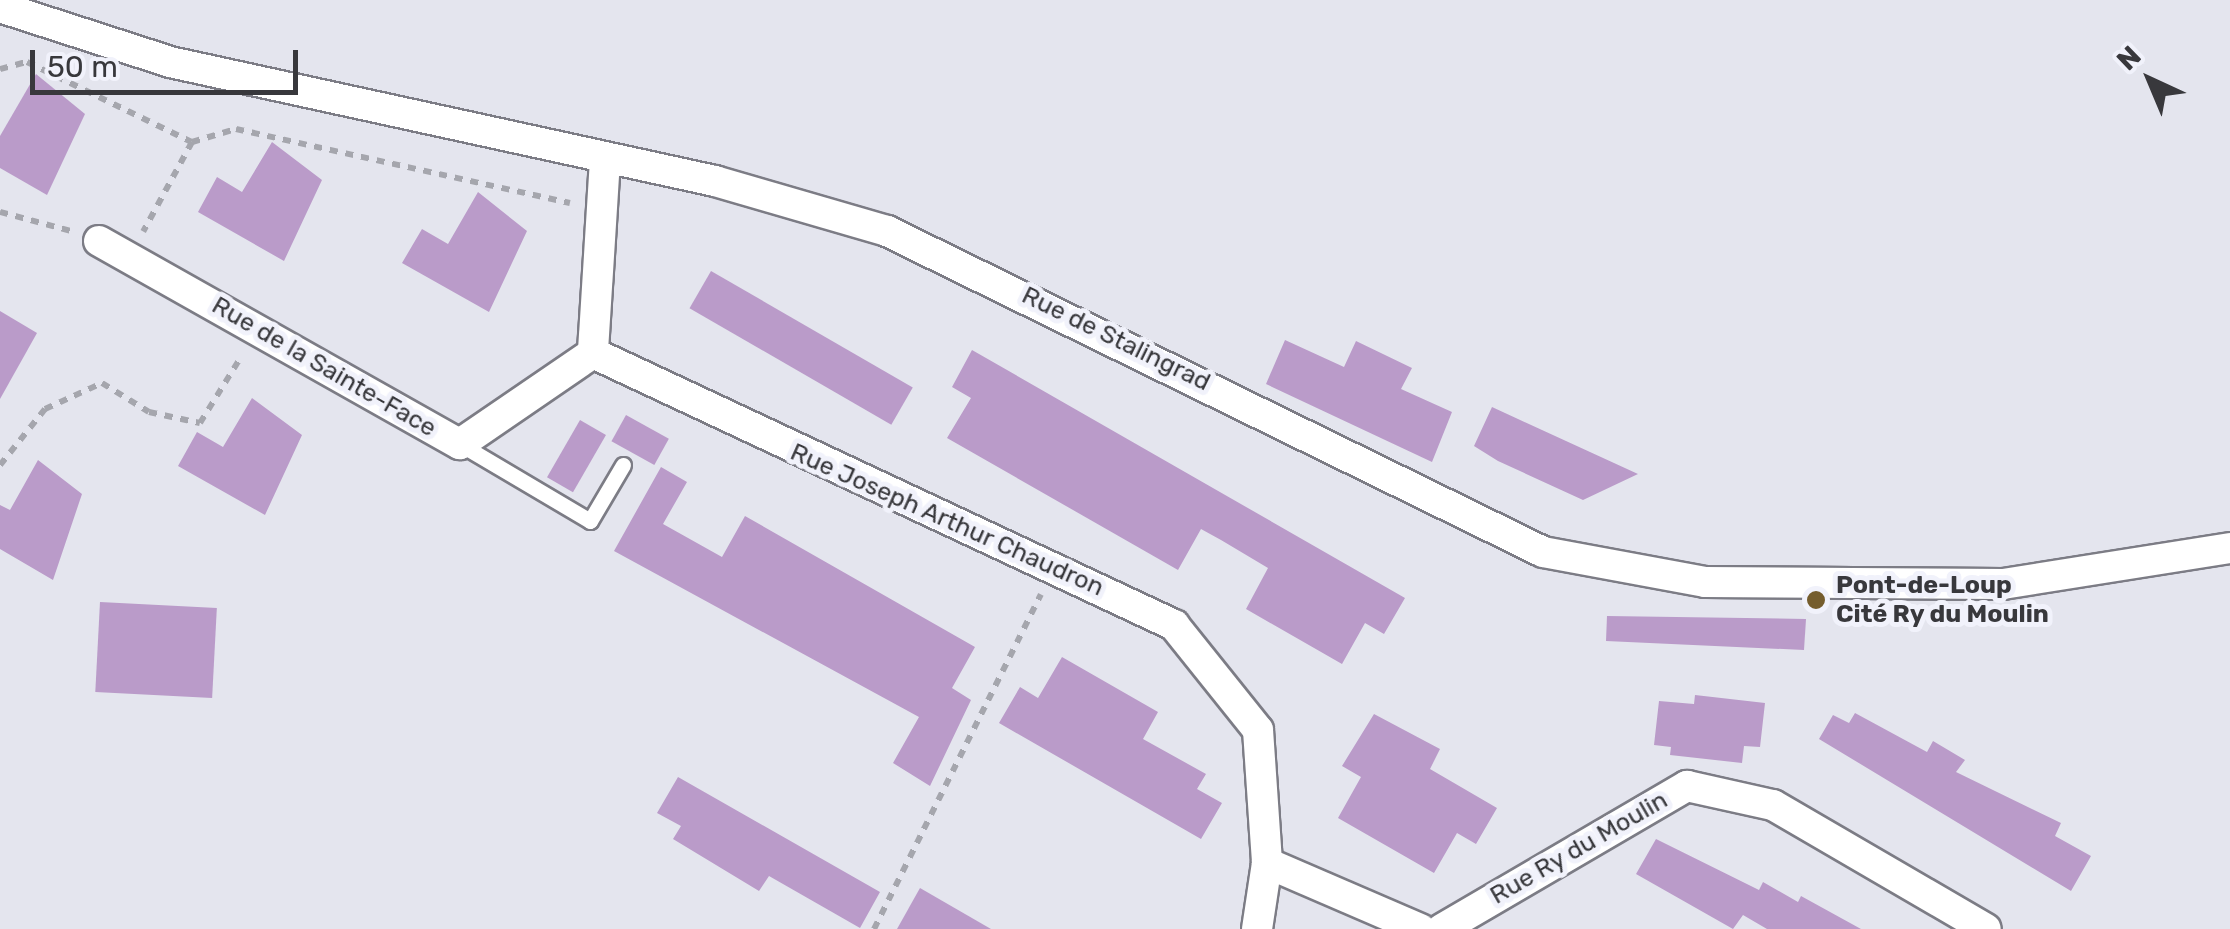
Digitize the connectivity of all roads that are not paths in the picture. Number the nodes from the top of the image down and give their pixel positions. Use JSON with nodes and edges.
{"nodes":[{"id":1,"x":0,"y":7,"type":"edge"},
{"id":2,"x":605,"y":160,"type":"junction"},
{"id":3,"x":99,"y":241,"type":"road end"},
{"id":4,"x":593,"y":353,"type":"junction"},
{"id":5,"x":460,"y":444,"type":"junction"},
{"id":6,"x":623,"y":465,"type":"dead end"},
{"id":7,"x":2230,"y":548,"type":"edge"},
{"id":8,"x":1267,"y":863,"type":"junction"},
{"id":9,"x":1257,"y":929,"type":"edge"},
{"id":10,"x":1420,"y":929,"type":"edge"},
{"id":11,"x":1442,"y":929,"type":"edge"},
{"id":12,"x":1986,"y":929,"type":"edge"}],
"edges":[{"from":1,"to":2,"type":"street","name":"Rue de Stalingrad"},
{"from":2,"to":4,"type":"street"},
{"from":2,"to":7,"type":"street","name":"Rue de Stalingrad"},
{"from":3,"to":5,"type":"street","name":"Rue de la Sainte-Face"},
{"from":4,"to":5,"type":"street","name":"Rue de la Sainte-Face"},
{"from":4,"to":8,"type":"street","name":"Rue Joseph Arthur Chaudron"},
{"from":5,"to":6,"type":"lane"},
{"from":8,"to":9,"type":"street","name":"Rue Joseph Arthur Chaudron"},
{"from":8,"to":10,"type":"street"},
{"from":11,"to":12,"type":"street","name":"Rue Ry du Moulin"}]}
